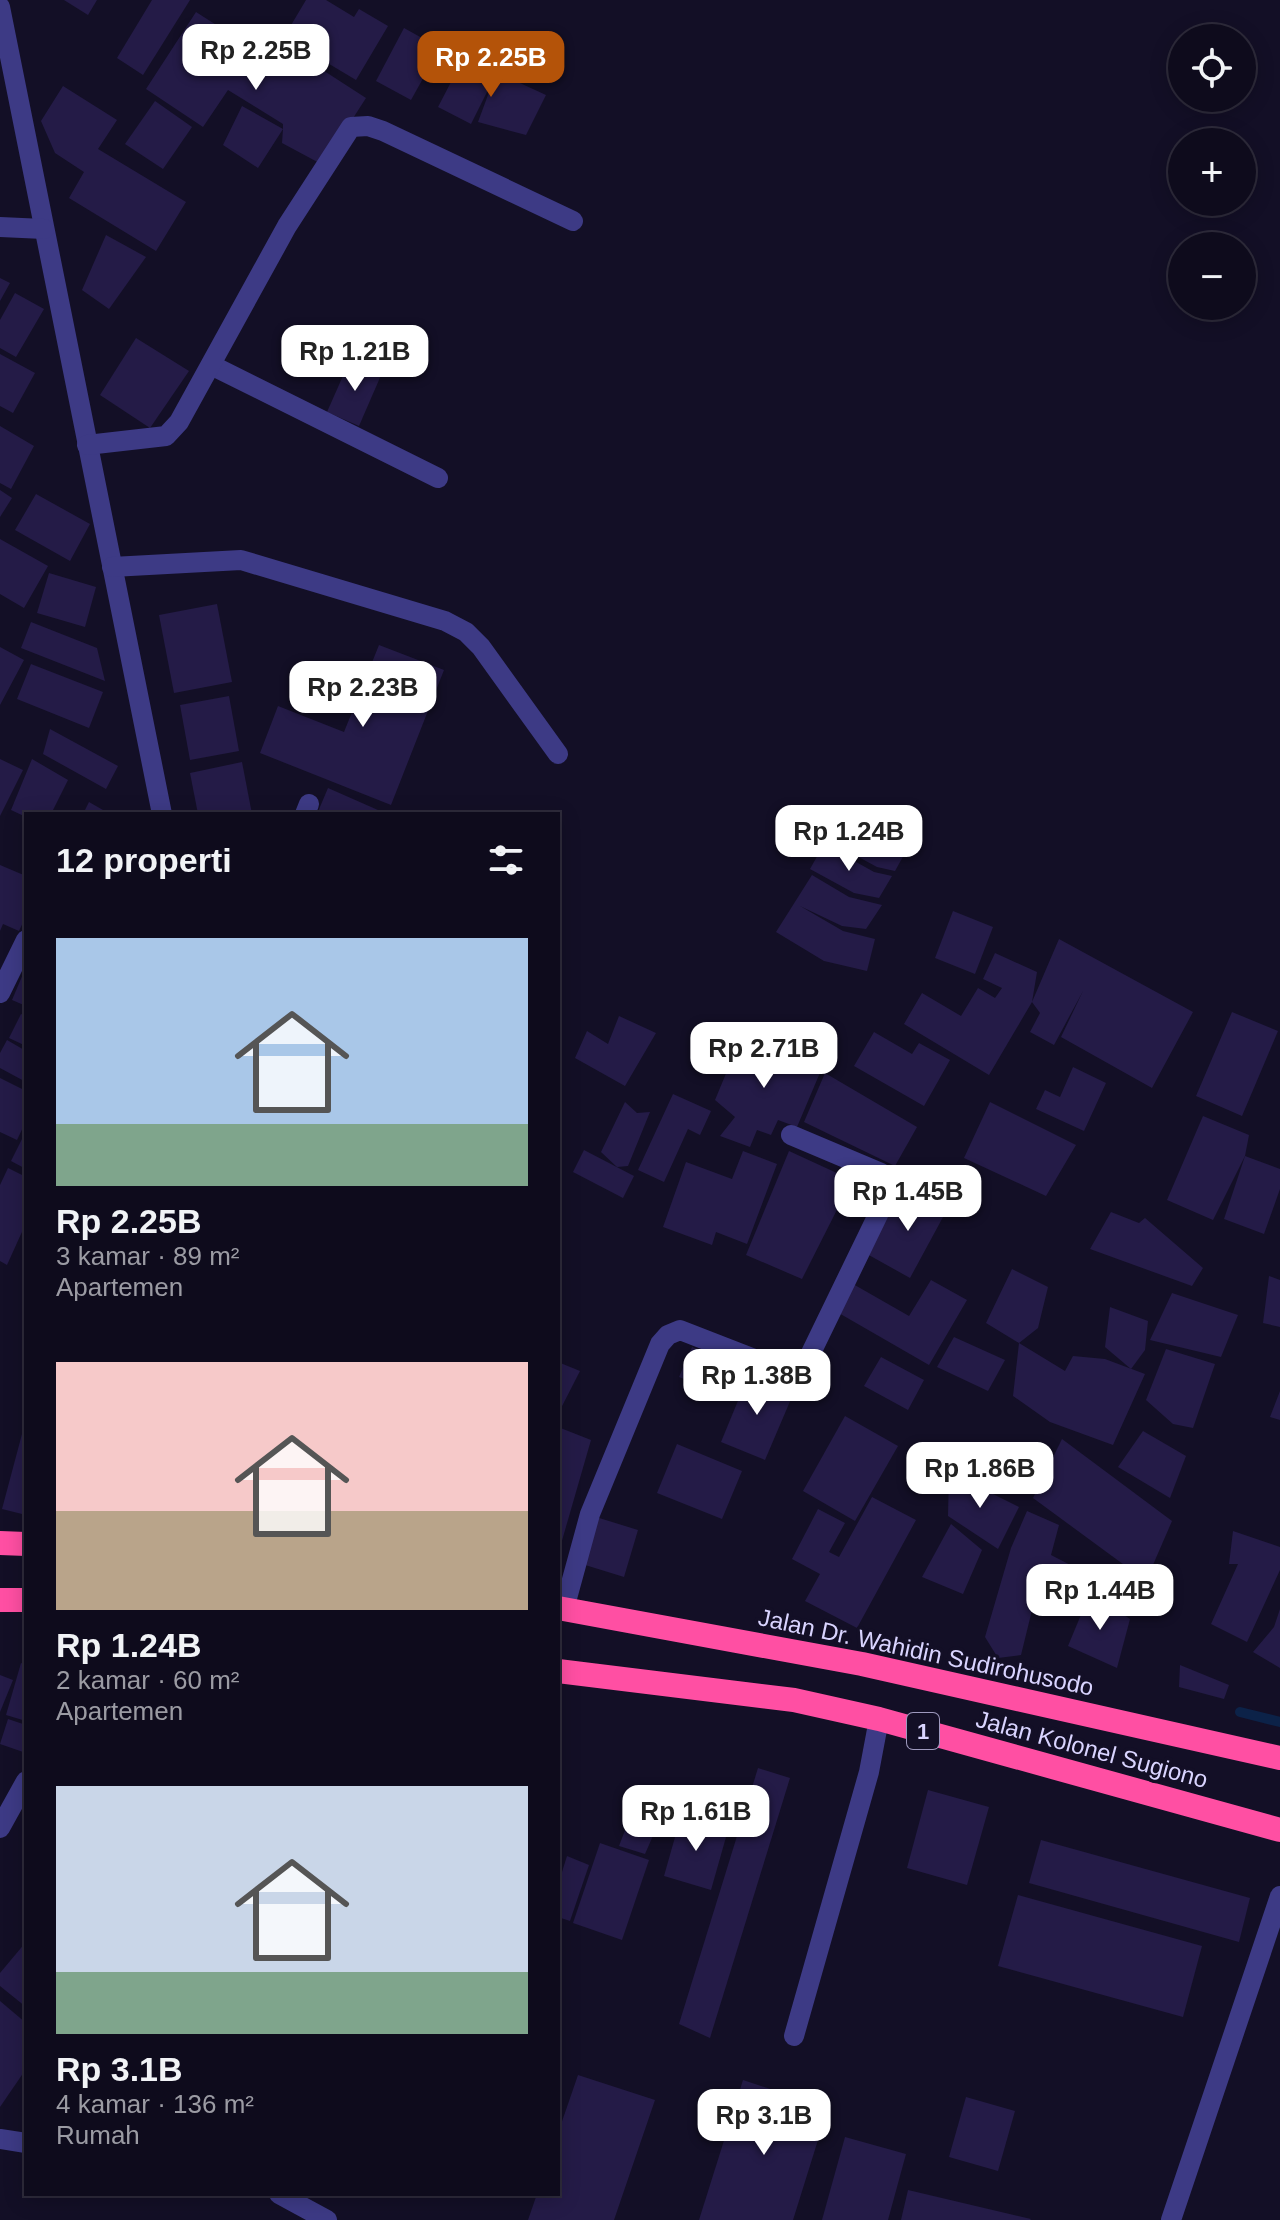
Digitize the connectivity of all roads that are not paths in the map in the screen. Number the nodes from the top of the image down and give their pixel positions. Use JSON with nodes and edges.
{"nodes":[{"id":1,"x":0,"y":7,"type":"edge"},
{"id":2,"x":573,"y":221,"type":"dead end"},
{"id":3,"x":0,"y":227,"type":"edge"},
{"id":4,"x":44,"y":229,"type":"junction"},
{"id":5,"x":211,"y":365,"type":"junction"},
{"id":6,"x":98,"y":444,"type":"junction"},
{"id":7,"x":438,"y":478,"type":"dead end"},
{"id":8,"x":128,"y":566,"type":"junction"},
{"id":9,"x":558,"y":754,"type":"dead end"},
{"id":10,"x":162,"y":812,"type":"edge"},
{"id":11,"x":24,"y":944,"type":"edge"},
{"id":12,"x":0,"y":993,"type":"edge"},
{"id":13,"x":791,"y":1135,"type":"dead end"},
{"id":14,"x":0,"y":1543,"type":"edge"},
{"id":15,"x":24,"y":1544,"type":"edge"},
{"id":16,"x":0,"y":1600,"type":"edge"},
{"id":17,"x":24,"y":1600,"type":"edge"},
{"id":18,"x":561,"y":1608,"type":"edge"},
{"id":19,"x":560,"y":1671,"type":"edge"},
{"id":20,"x":879,"y":1719,"type":"junction"},
{"id":21,"x":1280,"y":1758,"type":"edge"},
{"id":22,"x":24,"y":1785,"type":"edge"},
{"id":23,"x":0,"y":1828,"type":"edge"},
{"id":24,"x":1280,"y":1830,"type":"edge"},
{"id":25,"x":1280,"y":1896,"type":"edge"},
{"id":26,"x":794,"y":2036,"type":"dead end"},
{"id":27,"x":0,"y":2139,"type":"edge"},
{"id":28,"x":24,"y":2143,"type":"edge"},
{"id":29,"x":283,"y":2196,"type":"edge"},
{"id":30,"x":327,"y":2220,"type":"edge"},
{"id":31,"x":1171,"y":2220,"type":"edge"}],
"edges":[{"from":1,"to":4,"type":"street"},
{"from":2,"to":5,"type":"street"},
{"from":3,"to":4,"type":"street"},
{"from":4,"to":6,"type":"street"},
{"from":5,"to":6,"type":"street"},
{"from":5,"to":7,"type":"street"},
{"from":6,"to":8,"type":"street"},
{"from":8,"to":9,"type":"street"},
{"from":8,"to":10,"type":"street"},
{"from":11,"to":12,"type":"street"},
{"from":13,"to":18,"type":"street"},
{"from":14,"to":15,"type":"highway"},
{"from":16,"to":17,"type":"highway"},
{"from":18,"to":21,"type":"highway","name":"Jalan Dr. Wahidin Sudirohusodo","number":"1"},
{"from":19,"to":20,"type":"highway","name":"Jalan Kolonel Sugiono","number":"1"},
{"from":20,"to":24,"type":"highway","name":"Jalan Kolonel Sugiono","number":"1"},
{"from":20,"to":26,"type":"street"},
{"from":22,"to":23,"type":"street"},
{"from":25,"to":31,"type":"street"},
{"from":27,"to":28,"type":"street"},
{"from":29,"to":30,"type":"street"}]}
